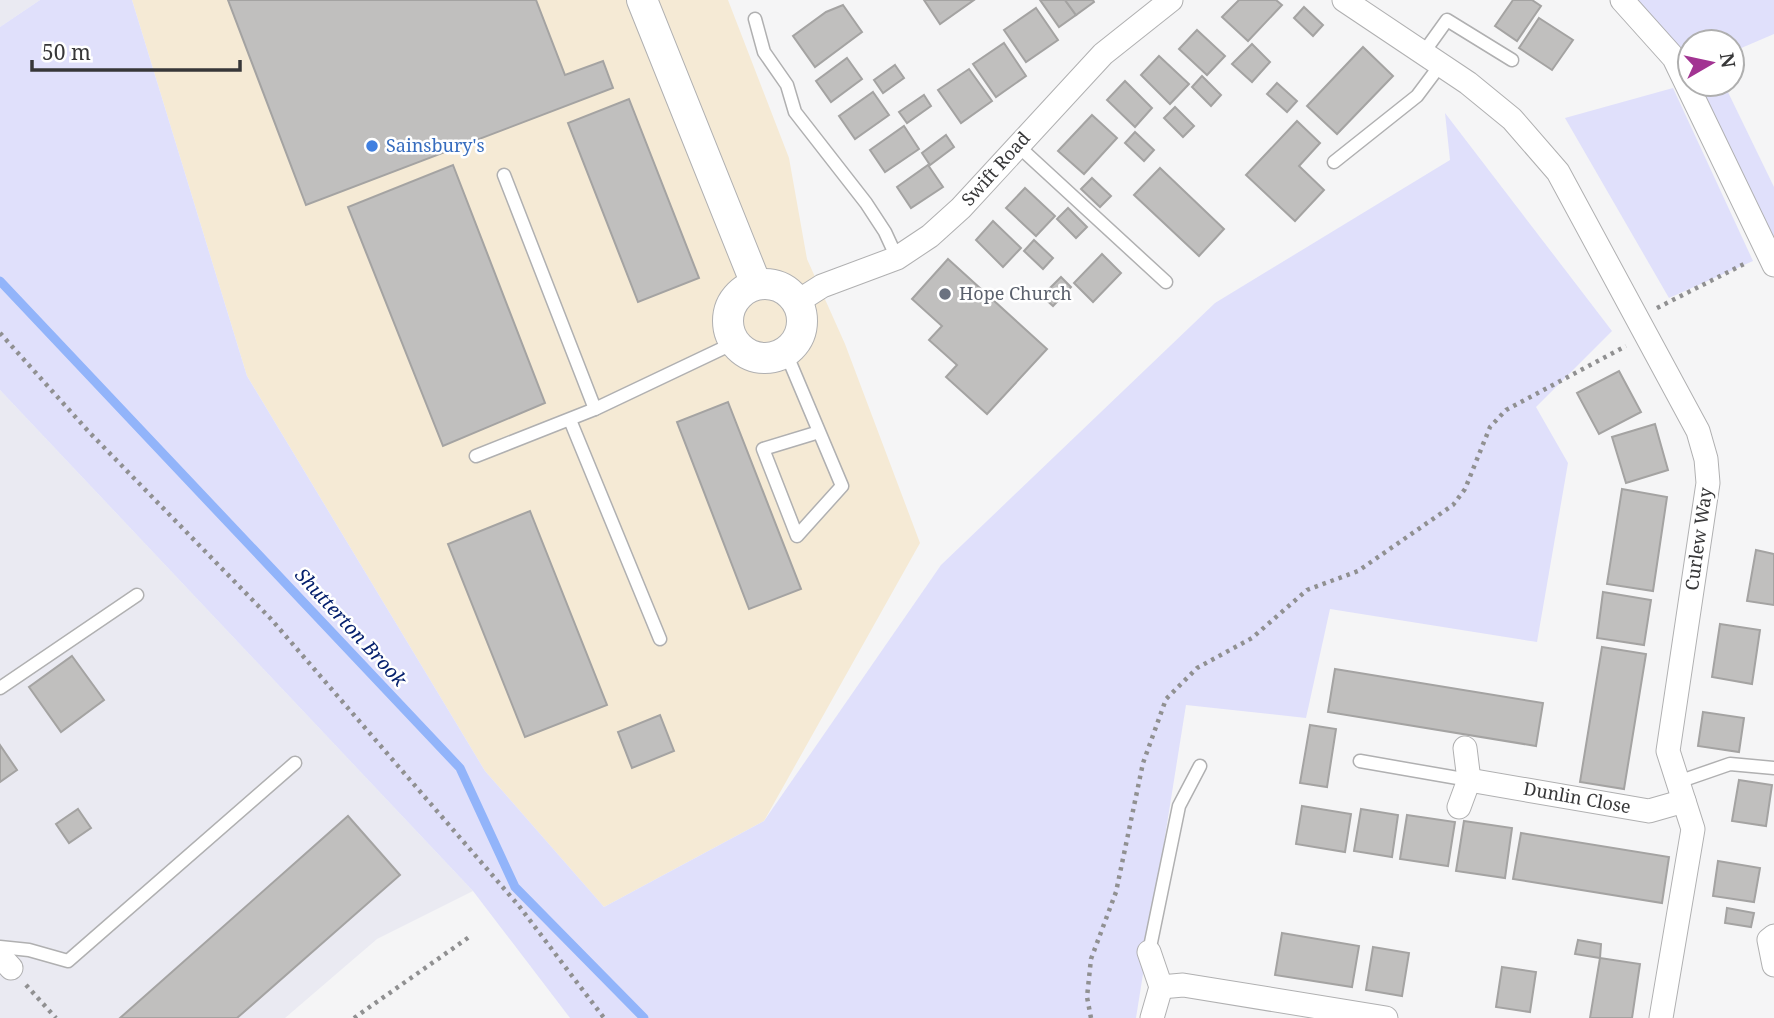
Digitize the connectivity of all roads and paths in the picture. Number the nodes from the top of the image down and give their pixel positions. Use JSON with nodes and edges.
{"nodes":[{"id":1,"x":642,"y":0,"type":"edge"},
{"id":2,"x":1171,"y":0,"type":"edge"},
{"id":3,"x":1344,"y":0,"type":"edge"},
{"id":4,"x":1622,"y":0,"type":"edge"},
{"id":5,"x":755,"y":19,"type":"dead end"},
{"id":6,"x":1433,"y":58,"type":"junction"},
{"id":7,"x":1512,"y":60,"type":"dead end"},
{"id":8,"x":1017,"y":145,"type":"junction"},
{"id":9,"x":1334,"y":162,"type":"dead end"},
{"id":10,"x":504,"y":175,"type":"dead end"},
{"id":11,"x":897,"y":258,"type":"junction"},
{"id":12,"x":1771,"y":259,"type":"edge"},
{"id":13,"x":1166,"y":282,"type":"dead end"},
{"id":14,"x":756,"y":284,"type":"junction"},
{"id":15,"x":797,"y":302,"type":"junction"},
{"id":16,"x":1643,"y":326,"type":"junction"},
{"id":17,"x":0,"y":332,"type":"edge"},
{"id":18,"x":734,"y":343,"type":"junction"},
{"id":19,"x":786,"y":352,"type":"junction"},
{"id":20,"x":595,"y":409,"type":"junction"},
{"id":21,"x":570,"y":420,"type":"junction"},
{"id":22,"x":819,"y":432,"type":"junction"},
{"id":23,"x":476,"y":456,"type":"dead end"},
{"id":24,"x":137,"y":595,"type":"dead end"},
{"id":25,"x":660,"y":639,"type":"dead end"},
{"id":26,"x":0,"y":688,"type":"edge"},
{"id":27,"x":1465,"y":748,"type":"dead end"},
{"id":28,"x":1360,"y":761,"type":"dead end"},
{"id":29,"x":295,"y":763,"type":"dead end"},
{"id":30,"x":1200,"y":765,"type":"dead end"},
{"id":31,"x":1774,"y":768,"type":"edge"},
{"id":32,"x":1469,"y":780,"type":"junction"},
{"id":33,"x":1681,"y":791,"type":"junction"},
{"id":34,"x":1459,"y":807,"type":"dead end"},
{"id":35,"x":472,"y":935,"type":"dead end"},
{"id":36,"x":1774,"y":936,"type":"edge"},
{"id":37,"x":0,"y":947,"type":"edge"},
{"id":38,"x":1149,"y":952,"type":"joint"},
{"id":39,"x":5,"y":962,"type":"edge"},
{"id":40,"x":1774,"y":965,"type":"edge"},
{"id":41,"x":1161,"y":987,"type":"junction"},
{"id":42,"x":56,"y":1018,"type":"edge"},
{"id":43,"x":354,"y":1018,"type":"edge"},
{"id":44,"x":604,"y":1018,"type":"edge"},
{"id":45,"x":1091,"y":1018,"type":"edge"},
{"id":46,"x":1152,"y":1018,"type":"edge"},
{"id":47,"x":1386,"y":1018,"type":"edge"},
{"id":48,"x":1661,"y":1018,"type":"edge"}],
"edges":[{"from":1,"to":14,"type":"street"},
{"from":2,"to":8,"type":"street","name":"Swift Road"},
{"from":3,"to":6,"type":"street","name":"Curlew Way"},
{"from":4,"to":12,"type":"street"},
{"from":5,"to":11,"type":"lane"},
{"from":6,"to":7,"type":"lane"},
{"from":6,"to":9,"type":"lane"},
{"from":6,"to":16,"type":"street","name":"Curlew Way"},
{"from":8,"to":11,"type":"street","name":"Swift Road"},
{"from":8,"to":13,"type":"lane"},
{"from":10,"to":20,"type":"lane"},
{"from":11,"to":15,"type":"street","name":"Swift Road"},
{"from":12,"to":16,"type":"path"},
{"from":14,"to":15,"type":"street"},
{"from":14,"to":18,"type":"street"},
{"from":15,"to":19,"type":"street"},
{"from":16,"to":33,"type":"street","name":"Curlew Way"},
{"from":16,"to":45,"type":"path"},
{"from":17,"to":44,"type":"path"},
{"from":18,"to":19,"type":"street"},
{"from":18,"to":20,"type":"lane"},
{"from":19,"to":22,"type":"lane"},
{"from":20,"to":21,"type":"lane"},
{"from":21,"to":23,"type":"lane"},
{"from":21,"to":25,"type":"lane"},
{"from":22,"to":22,"type":"lane"},
{"from":24,"to":26,"type":"lane"},
{"from":27,"to":32,"type":"street"},
{"from":28,"to":32,"type":"lane","name":"Dunlin Close"},
{"from":29,"to":37,"type":"lane"},
{"from":30,"to":38,"type":"lane"},
{"from":31,"to":33,"type":"lane"},
{"from":32,"to":33,"type":"street","name":"Dunlin Close"},
{"from":32,"to":34,"type":"street"},
{"from":33,"to":48,"type":"street","name":"Curlew Way"},
{"from":35,"to":43,"type":"path"},
{"from":36,"to":40,"type":"street"},
{"from":38,"to":41,"type":"street"},
{"from":39,"to":42,"type":"path"},
{"from":41,"to":46,"type":"street"},
{"from":41,"to":47,"type":"street"}]}
